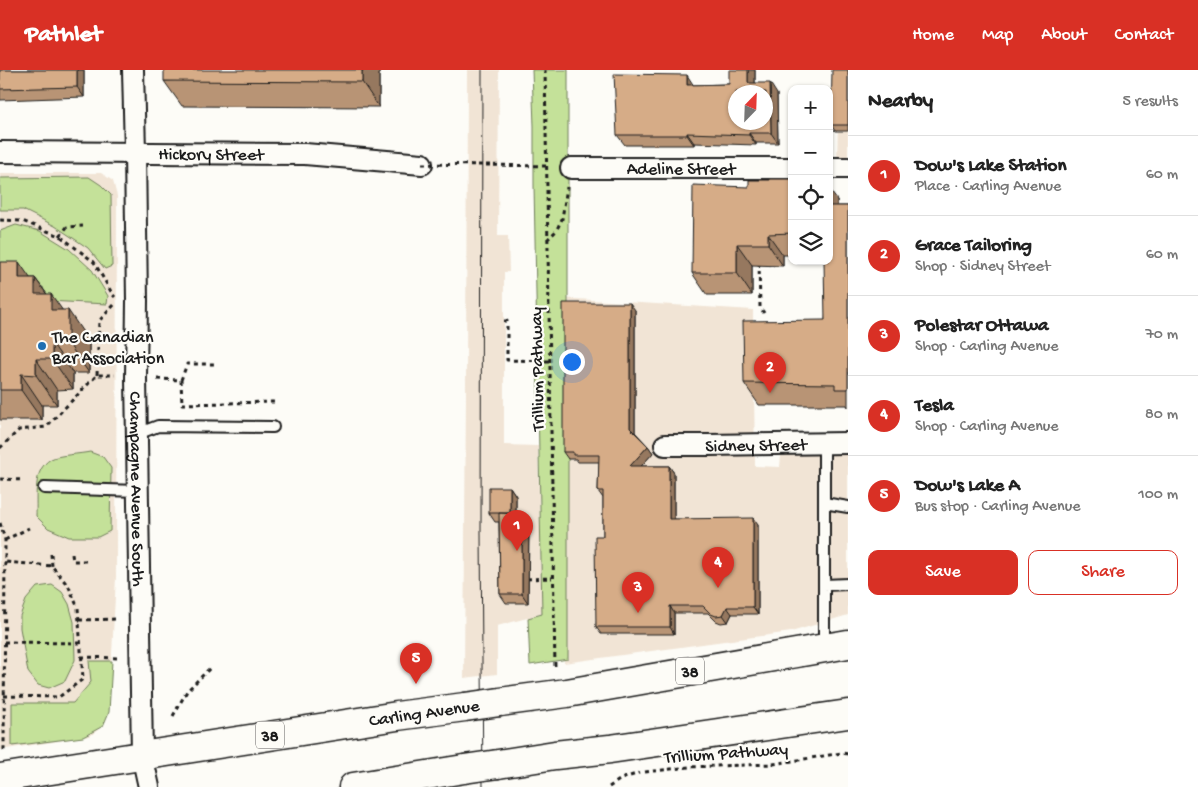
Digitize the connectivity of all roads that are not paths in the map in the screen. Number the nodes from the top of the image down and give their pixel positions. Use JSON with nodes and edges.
{"nodes":[{"id":1,"x":133,"y":70,"type":"edge"},
{"id":2,"x":0,"y":152,"type":"edge"},
{"id":3,"x":136,"y":152,"type":"junction"},
{"id":4,"x":422,"y":164,"type":"road end"},
{"id":5,"x":571,"y":168,"type":"road end"},
{"id":6,"x":788,"y":168,"type":"edge"},
{"id":7,"x":833,"y":168,"type":"edge"},
{"id":8,"x":848,"y":168,"type":"edge"},
{"id":9,"x":274,"y":427,"type":"dead end"},
{"id":10,"x":137,"y":434,"type":"junction"},
{"id":11,"x":824,"y":443,"type":"junction"},
{"id":12,"x":848,"y":443,"type":"edge"},
{"id":13,"x":664,"y":445,"type":"dead end"},
{"id":14,"x":44,"y":488,"type":"dead end"},
{"id":15,"x":138,"y":491,"type":"junction"},
{"id":16,"x":824,"y":503,"type":"junction"},
{"id":17,"x":848,"y":507,"type":"edge"},
{"id":18,"x":824,"y":584,"type":"junction"},
{"id":19,"x":848,"y":584,"type":"edge"},
{"id":20,"x":836,"y":646,"type":"edge"},
{"id":21,"x":848,"y":714,"type":"edge"},
{"id":22,"x":142,"y":755,"type":"junction"},
{"id":23,"x":2,"y":767,"type":"edge"},
{"id":24,"x":149,"y":787,"type":"edge"},
{"id":25,"x":353,"y":787,"type":"edge"}],
"edges":[{"from":1,"to":3,"type":"street","name":"Champagne Avenue South"},
{"from":2,"to":3,"type":"street","name":"Hickory Street"},
{"from":3,"to":4,"type":"street","name":"Hickory Street"},
{"from":3,"to":10,"type":"street","name":"Champagne Avenue South"},
{"from":5,"to":6,"type":"street","name":"Adeline Street"},
{"from":7,"to":8,"type":"street"},
{"from":9,"to":10,"type":"lane"},
{"from":10,"to":15,"type":"street","name":"Champagne Avenue South"},
{"from":11,"to":12,"type":"street","name":"Sidney Street"},
{"from":11,"to":13,"type":"street","name":"Sidney Street"},
{"from":11,"to":16,"type":"lane"},
{"from":14,"to":15,"type":"lane"},
{"from":15,"to":22,"type":"street","name":"Champagne Avenue South"},
{"from":16,"to":17,"type":"lane"},
{"from":16,"to":18,"type":"lane"},
{"from":18,"to":19,"type":"lane"},
{"from":18,"to":20,"type":"lane"},
{"from":20,"to":22,"type":"main road","name":"Carling Avenue","number":"38","bridge":true},
{"from":21,"to":25,"type":"main road","bridge":true},
{"from":22,"to":23,"type":"main road","name":"Carling Avenue","number":"38"},
{"from":22,"to":24,"type":"street","name":"Champagne Avenue South"}]}
